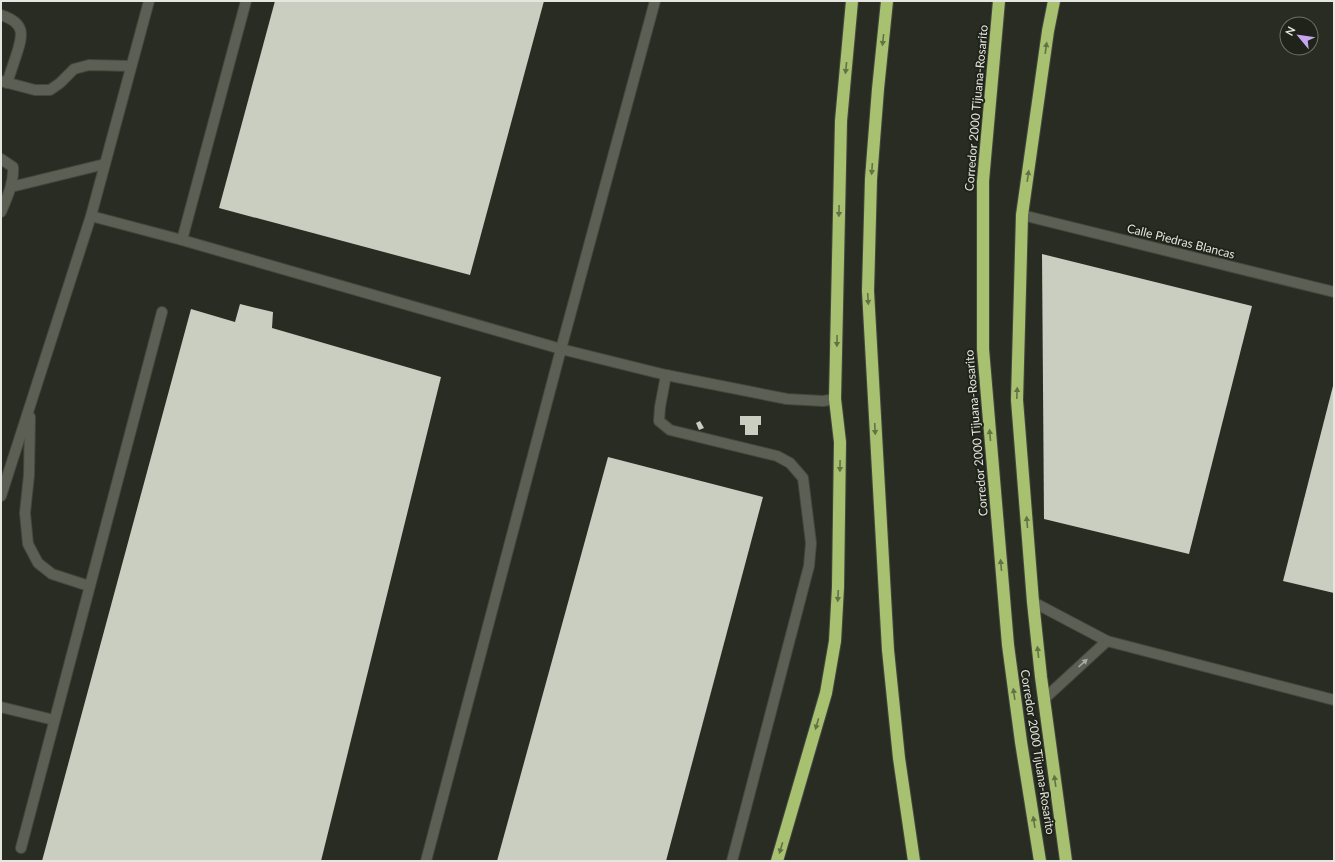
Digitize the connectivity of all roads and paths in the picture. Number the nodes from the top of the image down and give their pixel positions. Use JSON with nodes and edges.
{"nodes":[{"id":1,"x":149,"y":1,"type":"edge"},
{"id":2,"x":246,"y":1,"type":"edge"},
{"id":3,"x":655,"y":1,"type":"edge"},
{"id":4,"x":852,"y":1,"type":"edge"},
{"id":5,"x":887,"y":1,"type":"edge"},
{"id":6,"x":999,"y":1,"type":"edge"},
{"id":7,"x":1054,"y":1,"type":"edge"},
{"id":8,"x":1,"y":15,"type":"edge"},
{"id":9,"x":131,"y":66,"type":"junction"},
{"id":10,"x":4,"y":82,"type":"edge"},
{"id":11,"x":1,"y":159,"type":"edge"},
{"id":12,"x":105,"y":164,"type":"junction"},
{"id":13,"x":11,"y":187,"type":"junction"},
{"id":14,"x":1,"y":212,"type":"edge"},
{"id":15,"x":1022,"y":215,"type":"junction"},
{"id":16,"x":91,"y":216,"type":"junction"},
{"id":17,"x":182,"y":240,"type":"junction"},
{"id":18,"x":1334,"y":292,"type":"edge"},
{"id":19,"x":162,"y":312,"type":"dead end"},
{"id":20,"x":561,"y":349,"type":"junction"},
{"id":21,"x":666,"y":375,"type":"junction"},
{"id":22,"x":835,"y":399,"type":"junction"},
{"id":23,"x":30,"y":405,"type":"junction"},
{"id":24,"x":1,"y":496,"type":"edge"},
{"id":25,"x":89,"y":586,"type":"junction"},
{"id":26,"x":1033,"y":602,"type":"junction"},
{"id":27,"x":1107,"y":641,"type":"junction"},
{"id":28,"x":1044,"y":699,"type":"junction"},
{"id":29,"x":1334,"y":700,"type":"edge"},
{"id":30,"x":1,"y":707,"type":"edge"},
{"id":31,"x":54,"y":720,"type":"junction"},
{"id":32,"x":21,"y":848,"type":"dead end"},
{"id":33,"x":426,"y":861,"type":"edge"},
{"id":34,"x":732,"y":861,"type":"edge"},
{"id":35,"x":777,"y":861,"type":"edge"},
{"id":36,"x":914,"y":861,"type":"edge"},
{"id":37,"x":1040,"y":861,"type":"edge"},
{"id":38,"x":1066,"y":861,"type":"edge"}],
"edges":[{"from":1,"to":9,"type":"street"},
{"from":2,"to":17,"type":"street"},
{"from":3,"to":20,"type":"street"},
{"from":4,"to":22,"type":"highway","one_way":true},
{"from":5,"to":36,"type":"highway","one_way":true},
{"from":37,"to":6,"type":"highway","name":"Corredor 2000 Tijuana-Rosarito","one_way":true},
{"from":15,"to":7,"type":"highway","one_way":true},
{"from":8,"to":10,"type":"street"},
{"from":9,"to":10,"type":"street"},
{"from":9,"to":12,"type":"street"},
{"from":11,"to":13,"type":"street"},
{"from":12,"to":13,"type":"street"},
{"from":12,"to":16,"type":"street"},
{"from":13,"to":14,"type":"street"},
{"from":15,"to":18,"type":"street","name":"Calle Piedras Blancas"},
{"from":26,"to":15,"type":"highway","one_way":true},
{"from":16,"to":17,"type":"street"},
{"from":16,"to":23,"type":"street"},
{"from":17,"to":20,"type":"street"},
{"from":19,"to":25,"type":"street"},
{"from":20,"to":21,"type":"street"},
{"from":20,"to":33,"type":"street"},
{"from":21,"to":22,"type":"street"},
{"from":21,"to":34,"type":"street"},
{"from":22,"to":35,"type":"highway","one_way":true},
{"from":23,"to":24,"type":"street"},
{"from":23,"to":25,"type":"street"},
{"from":25,"to":31,"type":"street"},
{"from":26,"to":27,"type":"street"},
{"from":28,"to":26,"type":"highway","one_way":true},
{"from":28,"to":27,"type":"street","one_way":true},
{"from":27,"to":29,"type":"street"},
{"from":38,"to":28,"type":"highway","one_way":true},
{"from":30,"to":31,"type":"street"},
{"from":31,"to":32,"type":"street"}]}
